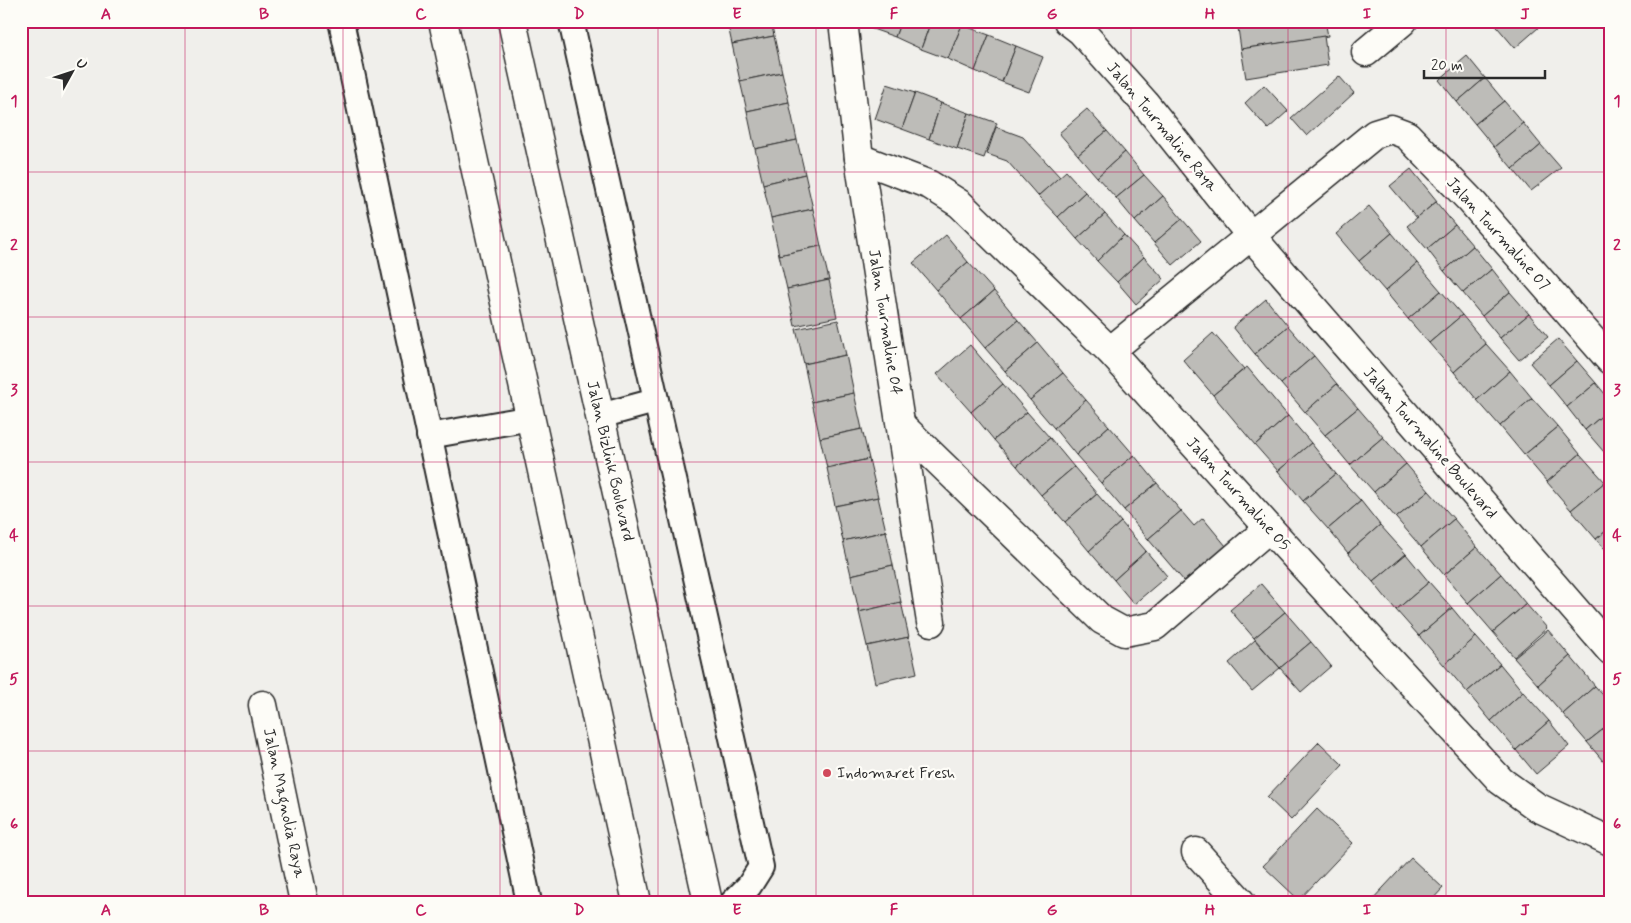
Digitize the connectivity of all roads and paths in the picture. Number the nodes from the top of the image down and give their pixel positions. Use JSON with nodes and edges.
{"nodes":[{"id":1,"x":341,"y":21,"type":"edge"},
{"id":2,"x":443,"y":21,"type":"edge"},
{"id":3,"x":512,"y":21,"type":"edge"},
{"id":4,"x":571,"y":21,"type":"edge"},
{"id":5,"x":843,"y":21,"type":"edge"},
{"id":6,"x":1068,"y":21,"type":"edge"},
{"id":7,"x":1404,"y":21,"type":"edge"},
{"id":8,"x":1366,"y":52,"type":"dead end"},
{"id":9,"x":859,"y":158,"type":"junction"},
{"id":10,"x":1251,"y":236,"type":"junction"},
{"id":11,"x":1110,"y":351,"type":"junction"},
{"id":12,"x":1610,"y":360,"type":"edge"},
{"id":13,"x":655,"y":401,"type":"junction"},
{"id":14,"x":600,"y":416,"type":"junction"},
{"id":15,"x":531,"y":418,"type":"junction"},
{"id":16,"x":901,"y":425,"type":"junction"},
{"id":17,"x":428,"y":436,"type":"junction"},
{"id":18,"x":1269,"y":528,"type":"junction"},
{"id":19,"x":931,"y":622,"type":"dead end"},
{"id":20,"x":1610,"y":650,"type":"edge"},
{"id":21,"x":263,"y":705,"type":"dead end"},
{"id":22,"x":1610,"y":841,"type":"edge"},
{"id":23,"x":1196,"y":852,"type":"dead end"},
{"id":24,"x":304,"y":902,"type":"edge"},
{"id":25,"x":529,"y":902,"type":"edge"},
{"id":26,"x":638,"y":902,"type":"edge"},
{"id":27,"x":708,"y":902,"type":"edge"},
{"id":28,"x":733,"y":902,"type":"edge"},
{"id":29,"x":1241,"y":902,"type":"edge"}],
"edges":[{"from":1,"to":17,"type":"lane"},
{"from":2,"to":15,"type":"street"},
{"from":3,"to":14,"type":"street","name":"Jalan Bizlink Boulevard"},
{"from":4,"to":13,"type":"lane"},
{"from":5,"to":9,"type":"street","name":"Jalan Tourmaline 04"},
{"from":6,"to":10,"type":"street","name":"Jalan Tourmaline Raya"},
{"from":7,"to":8,"type":"street"},
{"from":9,"to":11,"type":"street","name":"Jalan Tourmaline 05"},
{"from":9,"to":16,"type":"street","name":"Jalan Tourmaline 04"},
{"from":10,"to":11,"type":"street"},
{"from":10,"to":12,"type":"street","name":"Jalan Tourmaline 07"},
{"from":10,"to":20,"type":"street","name":"Jalan Tourmaline Boulevard"},
{"from":11,"to":18,"type":"street","name":"Jalan Tourmaline 05"},
{"from":13,"to":14,"type":"lane"},
{"from":13,"to":28,"type":"lane"},
{"from":14,"to":27,"type":"street","name":"Jalan Bizlink Boulevard"},
{"from":15,"to":17,"type":"lane"},
{"from":15,"to":26,"type":"street"},
{"from":16,"to":18,"type":"street"},
{"from":16,"to":19,"type":"street","name":"Jalan Tourmaline 04"},
{"from":17,"to":25,"type":"lane"},
{"from":18,"to":22,"type":"street","name":"Jalan Tourmaline 05"},
{"from":21,"to":24,"type":"street","name":"Jalan Magnolia Raya"},
{"from":23,"to":29,"type":"street"}]}
